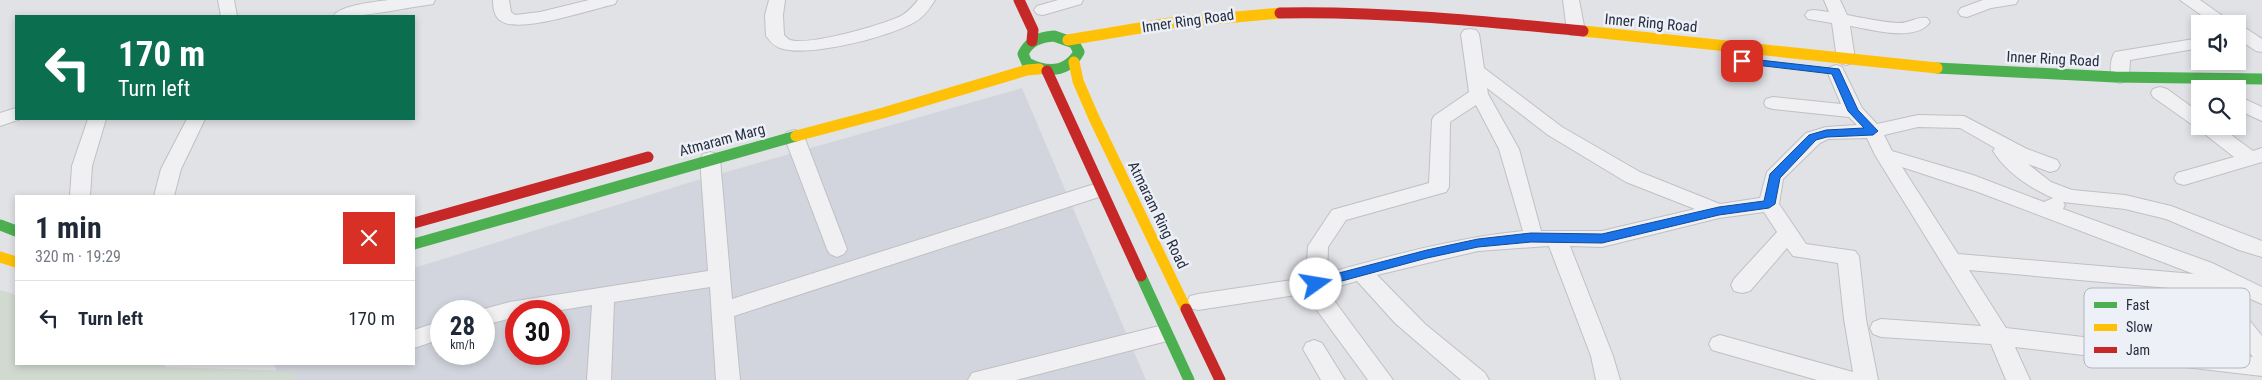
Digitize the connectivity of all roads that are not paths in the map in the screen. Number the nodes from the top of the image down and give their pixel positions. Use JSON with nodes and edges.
{"nodes":[{"id":1,"x":427,"y":0,"type":"edge"},
{"id":2,"x":501,"y":0,"type":"edge"},
{"id":3,"x":609,"y":0,"type":"edge"},
{"id":4,"x":777,"y":0,"type":"edge"},
{"id":5,"x":927,"y":0,"type":"edge"},
{"id":6,"x":1019,"y":0,"type":"edge"},
{"id":7,"x":1075,"y":0,"type":"edge"},
{"id":8,"x":1571,"y":0,"type":"edge"},
{"id":9,"x":1832,"y":0,"type":"edge"},
{"id":10,"x":2010,"y":0,"type":"edge"},
{"id":11,"x":2188,"y":0,"type":"edge"},
{"id":12,"x":1040,"y":5,"type":"edge"},
{"id":13,"x":1967,"y":12,"type":"dead end"},
{"id":14,"x":345,"y":15,"type":"edge"},
{"id":15,"x":2212,"y":15,"type":"edge"},
{"id":16,"x":1814,"y":16,"type":"dead end"},
{"id":17,"x":1840,"y":19,"type":"junction"},
{"id":18,"x":1921,"y":22,"type":"dead end"},
{"id":19,"x":1244,"y":28,"type":"dead end"},
{"id":20,"x":1216,"y":31,"type":"dead end"},
{"id":21,"x":1576,"y":31,"type":"junction"},
{"id":22,"x":2262,"y":32,"type":"edge"},
{"id":23,"x":2246,"y":33,"type":"edge"},
{"id":24,"x":1470,"y":34,"type":"dead end"},
{"id":25,"x":1065,"y":38,"type":"junction"},
{"id":26,"x":2246,"y":38,"type":"edge"},
{"id":27,"x":2191,"y":44,"type":"edge"},
{"id":28,"x":1028,"y":45,"type":"junction"},
{"id":29,"x":2262,"y":47,"type":"edge"},
{"id":30,"x":1009,"y":57,"type":"dead end"},
{"id":31,"x":1080,"y":58,"type":"junction"},
{"id":32,"x":1838,"y":68,"type":"junction"},
{"id":33,"x":1043,"y":70,"type":"junction"},
{"id":34,"x":1475,"y":70,"type":"junction"},
{"id":35,"x":2120,"y":77,"type":"junction"},
{"id":36,"x":2262,"y":79,"type":"edge"},
{"id":37,"x":2156,"y":93,"type":"joint"},
{"id":38,"x":2180,"y":93,"type":"dead end"},
{"id":39,"x":1479,"y":94,"type":"junction"},
{"id":40,"x":2246,"y":101,"type":"edge"},
{"id":41,"x":1773,"y":103,"type":"dead end"},
{"id":42,"x":1854,"y":111,"type":"junction"},
{"id":43,"x":15,"y":114,"type":"edge"},
{"id":44,"x":2262,"y":115,"type":"edge"},
{"id":45,"x":2191,"y":116,"type":"edge"},
{"id":46,"x":0,"y":120,"type":"edge"},
{"id":47,"x":97,"y":120,"type":"edge"},
{"id":48,"x":196,"y":120,"type":"edge"},
{"id":49,"x":1873,"y":131,"type":"junction"},
{"id":50,"x":2221,"y":135,"type":"edge"},
{"id":51,"x":794,"y":136,"type":"junction"},
{"id":52,"x":1993,"y":139,"type":"junction"},
{"id":53,"x":656,"y":155,"type":"dead end"},
{"id":54,"x":1886,"y":155,"type":"junction"},
{"id":55,"x":2256,"y":157,"type":"edge"},
{"id":56,"x":710,"y":159,"type":"junction"},
{"id":57,"x":2050,"y":165,"type":"dead end"},
{"id":58,"x":2184,"y":178,"type":"dead end"},
{"id":59,"x":1095,"y":191,"type":"dead end"},
{"id":60,"x":80,"y":195,"type":"edge"},
{"id":61,"x":164,"y":195,"type":"edge"},
{"id":62,"x":2070,"y":196,"type":"junction"},
{"id":63,"x":1769,"y":204,"type":"junction"},
{"id":64,"x":2044,"y":210,"type":"junction"},
{"id":65,"x":1719,"y":211,"type":"junction"},
{"id":66,"x":415,"y":222,"type":"edge"},
{"id":67,"x":0,"y":225,"type":"edge"},
{"id":68,"x":1532,"y":229,"type":"dead end"},
{"id":69,"x":15,"y":230,"type":"edge"},
{"id":70,"x":1788,"y":233,"type":"junction"},
{"id":71,"x":1556,"y":238,"type":"junction"},
{"id":72,"x":415,"y":244,"type":"edge"},
{"id":73,"x":836,"y":249,"type":"dead end"},
{"id":74,"x":2262,"y":250,"type":"edge"},
{"id":75,"x":0,"y":257,"type":"edge"},
{"id":76,"x":1952,"y":261,"type":"junction"},
{"id":77,"x":15,"y":262,"type":"edge"},
{"id":78,"x":1364,"y":272,"type":"junction"},
{"id":79,"x":2207,"y":276,"type":"junction"},
{"id":80,"x":720,"y":277,"type":"junction"},
{"id":81,"x":1316,"y":284,"type":"junction"},
{"id":82,"x":1742,"y":285,"type":"dead end"},
{"id":83,"x":2214,"y":288,"type":"edge"},
{"id":84,"x":2240,"y":288,"type":"edge"},
{"id":85,"x":2250,"y":292,"type":"edge"},
{"id":86,"x":604,"y":296,"type":"junction"},
{"id":87,"x":2262,"y":296,"type":"edge"},
{"id":88,"x":1198,"y":302,"type":"dead end"},
{"id":89,"x":722,"y":311,"type":"junction"},
{"id":90,"x":495,"y":314,"type":"edge"},
{"id":91,"x":1881,"y":328,"type":"dead end"},
{"id":92,"x":430,"y":334,"type":"edge"},
{"id":93,"x":1159,"y":336,"type":"dead end"},
{"id":94,"x":1999,"y":336,"type":"junction"},
{"id":95,"x":2250,"y":338,"type":"edge"},
{"id":96,"x":415,"y":340,"type":"edge"},
{"id":97,"x":1720,"y":344,"type":"dead end"},
{"id":98,"x":2084,"y":346,"type":"edge"},
{"id":99,"x":1314,"y":349,"type":"dead end"},
{"id":100,"x":2262,"y":352,"type":"edge"},
{"id":101,"x":599,"y":380,"type":"edge"},
{"id":102,"x":728,"y":380,"type":"edge"},
{"id":103,"x":980,"y":380,"type":"edge"},
{"id":104,"x":1189,"y":380,"type":"edge"},
{"id":105,"x":1220,"y":380,"type":"edge"},
{"id":106,"x":1332,"y":380,"type":"edge"},
{"id":107,"x":1381,"y":380,"type":"edge"},
{"id":108,"x":1477,"y":380,"type":"edge"},
{"id":109,"x":1608,"y":380,"type":"edge"},
{"id":110,"x":1850,"y":380,"type":"edge"},
{"id":111,"x":1866,"y":380,"type":"edge"},
{"id":112,"x":2018,"y":380,"type":"edge"}],
"edges":[{"from":1,"to":14,"type":"street"},
{"from":2,"to":3,"type":"street"},
{"from":4,"to":5,"type":"street"},
{"from":6,"to":28,"type":"main road"},
{"from":7,"to":12,"type":"street"},
{"from":8,"to":21,"type":"street"},
{"from":9,"to":17,"type":"street"},
{"from":10,"to":13,"type":"street"},
{"from":11,"to":15,"type":"street"},
{"from":12,"to":25,"type":"main road"},
{"from":16,"to":17,"type":"street"},
{"from":17,"to":18,"type":"street"},
{"from":17,"to":32,"type":"street"},
{"from":19,"to":20,"type":"main road","name":"Inner Ring Road"},
{"from":21,"to":25,"type":"main road","name":"Inner Ring Road"},
{"from":21,"to":32,"type":"main road","name":"Inner Ring Road"},
{"from":22,"to":23,"type":"street"},
{"from":24,"to":34,"type":"street"},
{"from":25,"to":28,"type":"main road","name":"Inner Ring Road"},
{"from":25,"to":31,"type":"main road","name":"Atmaram Ring Road"},
{"from":26,"to":29,"type":"street"},
{"from":27,"to":35,"type":"street"},
{"from":28,"to":30,"type":"main road"},
{"from":28,"to":33,"type":"main road"},
{"from":31,"to":33,"type":"main road","name":"Atmaram Marg"},
{"from":31,"to":105,"type":"main road","name":"Atmaram Ring Road"},
{"from":32,"to":35,"type":"main road","name":"Inner Ring Road"},
{"from":32,"to":42,"type":"street"},
{"from":33,"to":51,"type":"main road","name":"Atmaram Marg"},
{"from":33,"to":104,"type":"main road"},
{"from":34,"to":39,"type":"street"},
{"from":34,"to":65,"type":"street"},
{"from":35,"to":36,"type":"main road","name":"Inner Ring Road"},
{"from":37,"to":38,"type":"main road"},
{"from":37,"to":45,"type":"street"},
{"from":39,"to":68,"type":"street"},
{"from":39,"to":81,"type":"street"},
{"from":40,"to":44,"type":"street"},
{"from":41,"to":42,"type":"street"},
{"from":42,"to":49,"type":"street"},
{"from":43,"to":46,"type":"street"},
{"from":47,"to":60,"type":"street"},
{"from":48,"to":61,"type":"street"},
{"from":49,"to":52,"type":"street"},
{"from":49,"to":54,"type":"street"},
{"from":49,"to":63,"type":"street"},
{"from":50,"to":55,"type":"street"},
{"from":51,"to":56,"type":"main road","name":"Atmaram Marg"},
{"from":51,"to":73,"type":"street"},
{"from":52,"to":57,"type":"street"},
{"from":52,"to":62,"type":"street"},
{"from":53,"to":66,"type":"main road"},
{"from":54,"to":64,"type":"street"},
{"from":54,"to":76,"type":"street"},
{"from":55,"to":58,"type":"street"},
{"from":56,"to":72,"type":"main road","name":"Atmaram Marg"},
{"from":56,"to":80,"type":"street"},
{"from":59,"to":89,"type":"street"},
{"from":62,"to":64,"type":"street"},
{"from":62,"to":74,"type":"street"},
{"from":63,"to":65,"type":"street"},
{"from":63,"to":70,"type":"street"},
{"from":64,"to":79,"type":"street"},
{"from":65,"to":71,"type":"street"},
{"from":67,"to":69,"type":"main road"},
{"from":70,"to":82,"type":"street"},
{"from":70,"to":111,"type":"street"},
{"from":71,"to":78,"type":"street"},
{"from":71,"to":109,"type":"street"},
{"from":75,"to":77,"type":"main road"},
{"from":76,"to":79,"type":"street"},
{"from":76,"to":94,"type":"street"},
{"from":78,"to":81,"type":"street"},
{"from":78,"to":108,"type":"street"},
{"from":79,"to":83,"type":"street"},
{"from":79,"to":84,"type":"street"},
{"from":80,"to":86,"type":"street"},
{"from":80,"to":89,"type":"street"},
{"from":81,"to":88,"type":"street"},
{"from":81,"to":107,"type":"street"},
{"from":85,"to":87,"type":"street"},
{"from":86,"to":90,"type":"street"},
{"from":86,"to":101,"type":"street"},
{"from":89,"to":102,"type":"street"},
{"from":91,"to":94,"type":"street"},
{"from":92,"to":96,"type":"street"},
{"from":93,"to":103,"type":"street"},
{"from":94,"to":98,"type":"street"},
{"from":94,"to":112,"type":"street"},
{"from":95,"to":100,"type":"street"},
{"from":97,"to":110,"type":"street"},
{"from":99,"to":106,"type":"street"}]}
